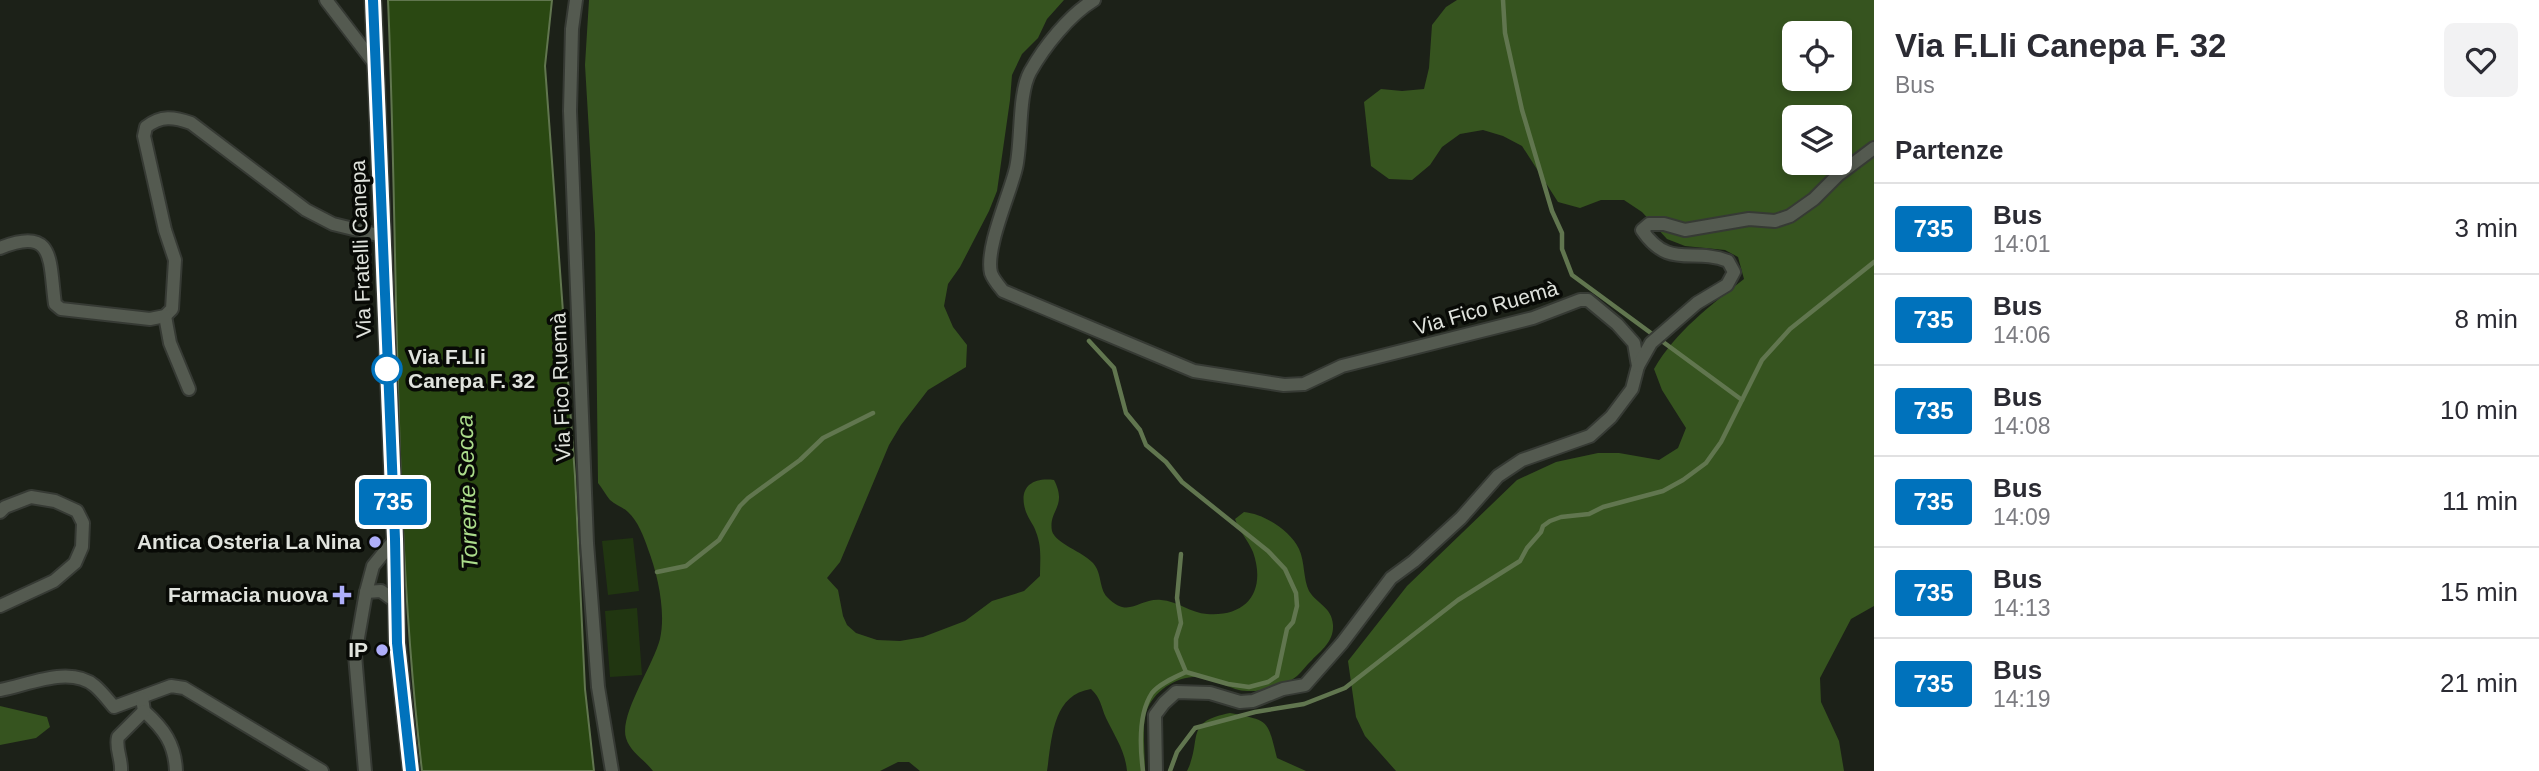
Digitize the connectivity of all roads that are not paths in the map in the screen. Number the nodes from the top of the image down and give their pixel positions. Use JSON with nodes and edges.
{"nodes":[{"id":1,"x":326,"y":0,"type":"edge"},
{"id":2,"x":373,"y":0,"type":"edge"},
{"id":3,"x":576,"y":0,"type":"edge"},
{"id":4,"x":1094,"y":0,"type":"edge"},
{"id":5,"x":375,"y":64,"type":"junction"},
{"id":6,"x":1874,"y":148,"type":"edge"},
{"id":7,"x":382,"y":236,"type":"junction"},
{"id":8,"x":0,"y":248,"type":"edge"},
{"id":9,"x":165,"y":316,"type":"junction"},
{"id":10,"x":1638,"y":366,"type":"junction"},
{"id":11,"x":189,"y":388,"type":"dead end"},
{"id":12,"x":0,"y":512,"type":"edge"},
{"id":13,"x":395,"y":539,"type":"junction"},
{"id":14,"x":366,"y":592,"type":"junction"},
{"id":15,"x":395,"y":601,"type":"junction"},
{"id":16,"x":0,"y":606,"type":"edge"},
{"id":17,"x":0,"y":690,"type":"edge"},
{"id":18,"x":143,"y":704,"type":"junction"},
{"id":19,"x":121,"y":771,"type":"edge"},
{"id":20,"x":176,"y":771,"type":"edge"},
{"id":21,"x":322,"y":771,"type":"edge"},
{"id":22,"x":365,"y":771,"type":"edge"},
{"id":23,"x":411,"y":771,"type":"edge"},
{"id":24,"x":612,"y":771,"type":"edge"},
{"id":25,"x":1156,"y":771,"type":"edge"}],
"edges":[{"from":1,"to":5,"type":"street"},
{"from":2,"to":5,"type":"main road","name":"Via Fratelli Canepa"},
{"from":3,"to":24,"type":"street","name":"Via Fico Ruemà"},
{"from":4,"to":10,"type":"street","name":"Via Fico Ruemà"},
{"from":5,"to":7,"type":"main road","name":"Via Fratelli Canepa"},
{"from":6,"to":10,"type":"street"},
{"from":7,"to":9,"type":"street"},
{"from":7,"to":13,"type":"main road","name":"Via Fratelli Canepa"},
{"from":8,"to":9,"type":"street"},
{"from":9,"to":11,"type":"street"},
{"from":10,"to":25,"type":"street"},
{"from":12,"to":16,"type":"street"},
{"from":13,"to":14,"type":"street"},
{"from":13,"to":15,"type":"main road","name":"Via Fratelli Canepa"},
{"from":14,"to":15,"type":"street"},
{"from":14,"to":22,"type":"street"},
{"from":15,"to":23,"type":"main road","name":"Via Fratelli Canepa"},
{"from":17,"to":18,"type":"street"},
{"from":18,"to":19,"type":"street"},
{"from":18,"to":20,"type":"street"},
{"from":18,"to":21,"type":"street"}]}
